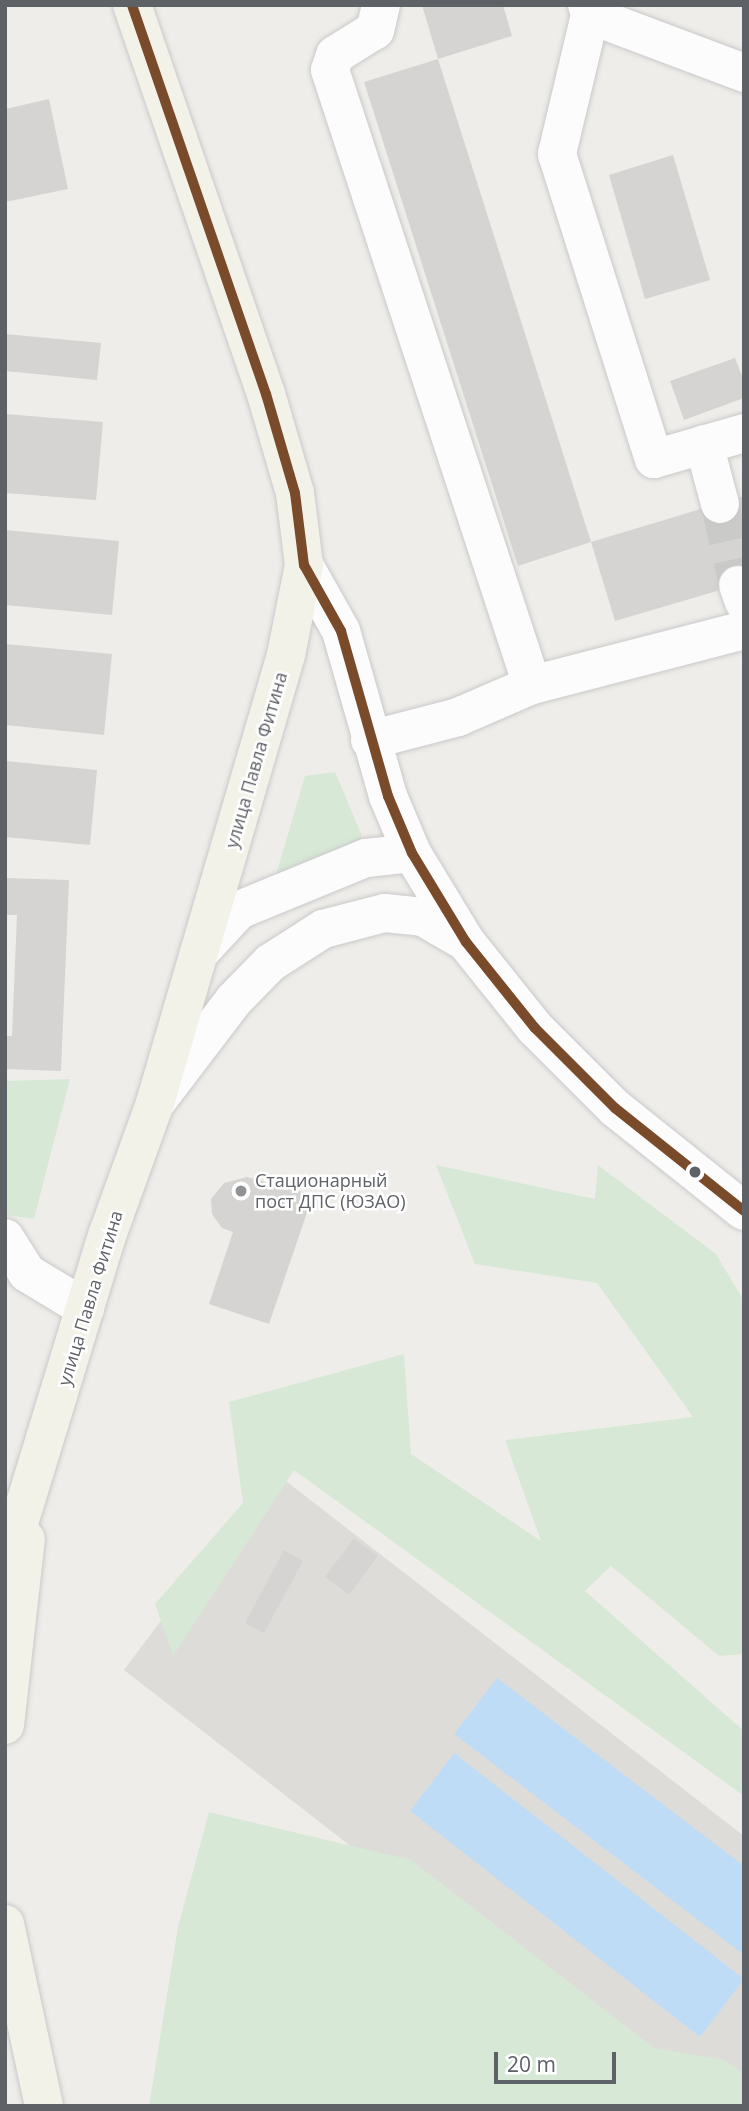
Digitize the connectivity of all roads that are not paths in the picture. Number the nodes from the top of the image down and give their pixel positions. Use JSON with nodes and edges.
{"nodes":[{"id":1,"x":132,"y":5,"type":"edge"},
{"id":2,"x":381,"y":5,"type":"edge"},
{"id":3,"x":589,"y":10,"type":"edge"},
{"id":4,"x":744,"y":74,"type":"edge"},
{"id":5,"x":744,"y":433,"type":"edge"},
{"id":6,"x":704,"y":444,"type":"junction"},
{"id":7,"x":720,"y":504,"type":"tunnel mouth"},
{"id":8,"x":304,"y":565,"type":"junction"},
{"id":9,"x":744,"y":630,"type":"edge"},
{"id":10,"x":532,"y":685,"type":"junction"},
{"id":11,"x":370,"y":740,"type":"junction"},
{"id":12,"x":412,"y":853,"type":"junction"},
{"id":13,"x":466,"y":942,"type":"junction"},
{"id":14,"x":199,"y":953,"type":"junction"},
{"id":15,"x":155,"y":1102,"type":"junction"},
{"id":16,"x":744,"y":1211,"type":"edge"},
{"id":17,"x":5,"y":1238,"type":"edge"},
{"id":18,"x":85,"y":1308,"type":"junction"},
{"id":19,"x":31,"y":1495,"type":"junction"},
{"id":20,"x":5,"y":1569,"type":"edge"},
{"id":21,"x":5,"y":1619,"type":"edge"},
{"id":22,"x":5,"y":1725,"type":"edge"},
{"id":23,"x":5,"y":1924,"type":"edge"},
{"id":24,"x":44,"y":2106,"type":"edge"}],
"edges":[{"from":1,"to":8,"type":"main road","name":"улица Павла Фитина"},
{"from":2,"to":10,"type":"street"},
{"from":3,"to":4,"type":"street"},
{"from":3,"to":6,"type":"street"},
{"from":5,"to":6,"type":"street"},
{"from":6,"to":7,"type":"street"},
{"from":8,"to":11,"type":"street"},
{"from":8,"to":14,"type":"main road","name":"улица Павла Фитина"},
{"from":9,"to":10,"type":"street"},
{"from":10,"to":11,"type":"street"},
{"from":11,"to":12,"type":"street"},
{"from":12,"to":13,"type":"street"},
{"from":12,"to":14,"type":"street","name":"улица Павла Фитина"},
{"from":13,"to":15,"type":"street","name":"улица Павла Фитина"},
{"from":13,"to":16,"type":"street"},
{"from":14,"to":15,"type":"main road","name":"улица Павла Фитина"},
{"from":15,"to":18,"type":"main road","name":"улица Павла Фитина"},
{"from":17,"to":18,"type":"street"},
{"from":18,"to":19,"type":"main road","name":"улица Павла Фитина"},
{"from":19,"to":20,"type":"main road","name":"улица Павла Фитина"},
{"from":19,"to":21,"type":"main road","name":"улица Павла Фитина"},
{"from":19,"to":22,"type":"main road"},
{"from":23,"to":24,"type":"main road"}]}
